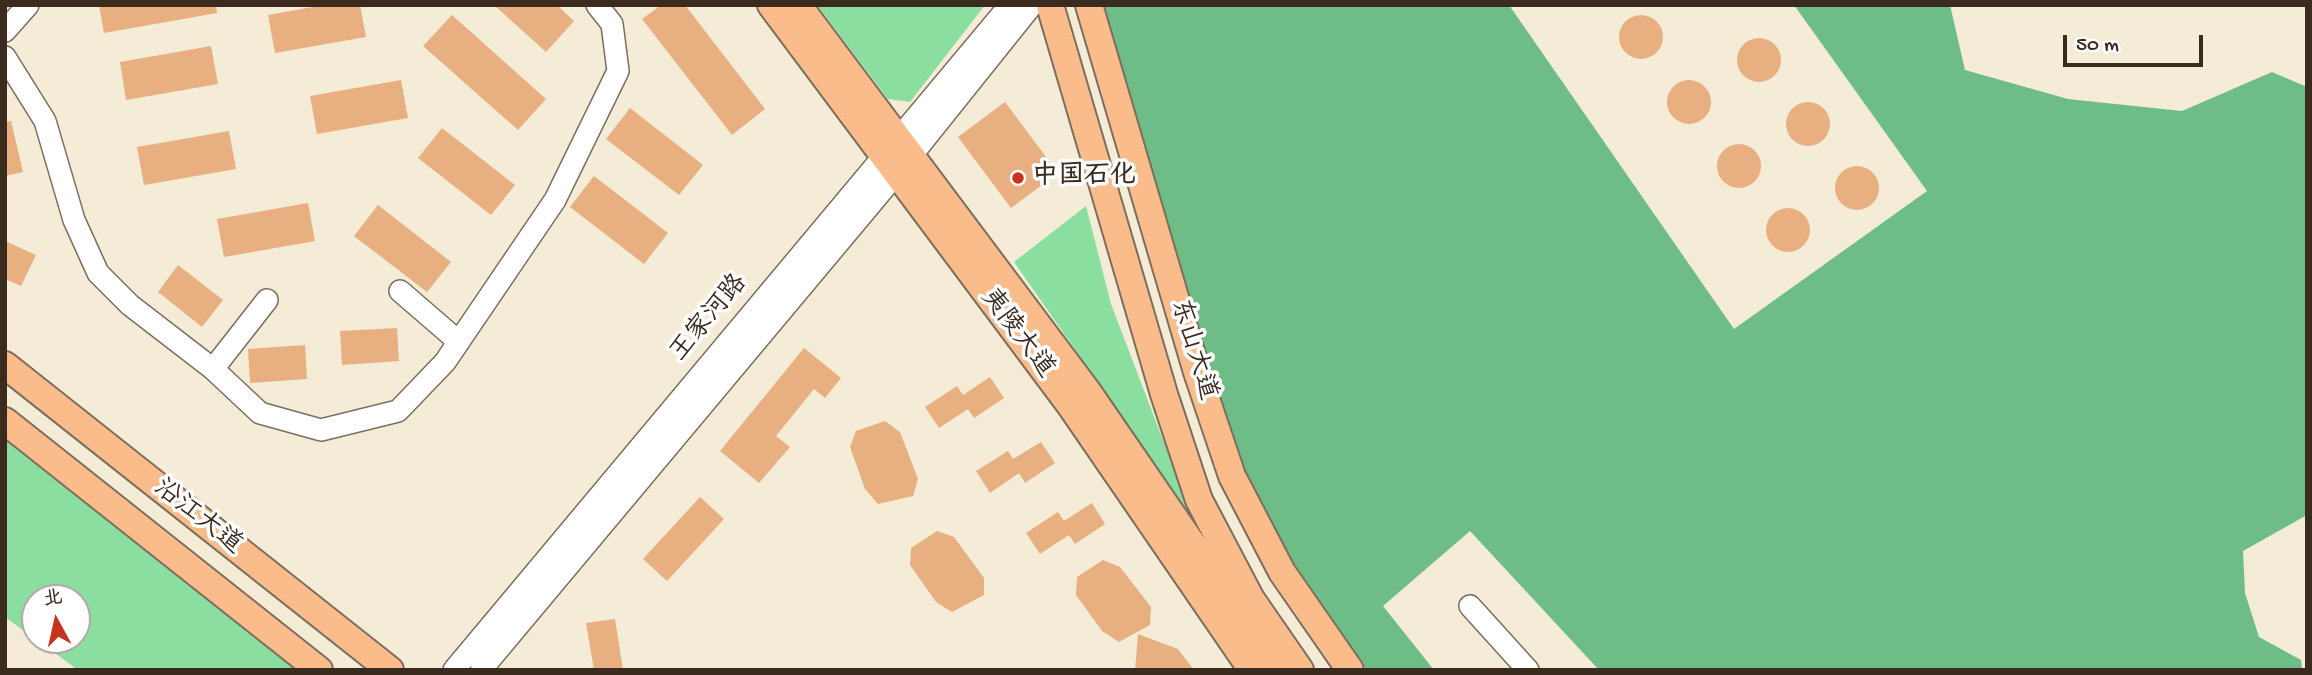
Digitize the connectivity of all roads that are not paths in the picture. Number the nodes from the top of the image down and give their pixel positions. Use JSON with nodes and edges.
{"nodes":[{"id":1,"x":28,"y":5,"type":"edge"},
{"id":2,"x":597,"y":5,"type":"edge"},
{"id":3,"x":771,"y":5,"type":"edge"},
{"id":4,"x":798,"y":5,"type":"edge"},
{"id":5,"x":1010,"y":5,"type":"edge"},
{"id":6,"x":1032,"y":5,"type":"edge"},
{"id":7,"x":1050,"y":5,"type":"edge"},
{"id":8,"x":1089,"y":5,"type":"edge"},
{"id":9,"x":5,"y":31,"type":"edge"},
{"id":10,"x":5,"y":57,"type":"edge"},
{"id":11,"x":897,"y":156,"type":"junction"},
{"id":12,"x":400,"y":291,"type":"dead end"},
{"id":13,"x":267,"y":300,"type":"dead end"},
{"id":14,"x":459,"y":342,"type":"junction"},
{"id":15,"x":5,"y":365,"type":"edge"},
{"id":16,"x":213,"y":369,"type":"junction"},
{"id":17,"x":5,"y":421,"type":"edge"},
{"id":18,"x":1470,"y":606,"type":"dead end"},
{"id":19,"x":319,"y":670,"type":"edge"},
{"id":20,"x":390,"y":670,"type":"edge"},
{"id":21,"x":454,"y":670,"type":"edge"},
{"id":22,"x":481,"y":670,"type":"edge"},
{"id":23,"x":1252,"y":670,"type":"edge"},
{"id":24,"x":1279,"y":670,"type":"edge"},
{"id":25,"x":1300,"y":670,"type":"edge"},
{"id":26,"x":1350,"y":670,"type":"edge"},
{"id":27,"x":1528,"y":670,"type":"edge"}],
"edges":[{"from":1,"to":9,"type":"street"},
{"from":2,"to":14,"type":"street"},
{"from":3,"to":11,"type":"main road","name":"夷陵大道"},
{"from":4,"to":11,"type":"main road","name":"夷陵大道"},
{"from":5,"to":11,"type":"street","name":"王家河路"},
{"from":6,"to":11,"type":"street","name":"王家河路"},
{"from":7,"to":25,"type":"main road","name":"东山大道"},
{"from":8,"to":26,"type":"main road","name":"东山大道"},
{"from":10,"to":16,"type":"street"},
{"from":11,"to":21,"type":"street","name":"王家河路"},
{"from":11,"to":22,"type":"street","name":"王家河路"},
{"from":11,"to":23,"type":"main road","name":"夷陵大道"},
{"from":11,"to":24,"type":"main road","name":"夷陵大道"},
{"from":12,"to":14,"type":"street"},
{"from":13,"to":16,"type":"street"},
{"from":14,"to":16,"type":"street"},
{"from":15,"to":20,"type":"main road","name":"沿江大道"},
{"from":17,"to":19,"type":"main road","name":"沿江大道"},
{"from":18,"to":27,"type":"street"}]}
